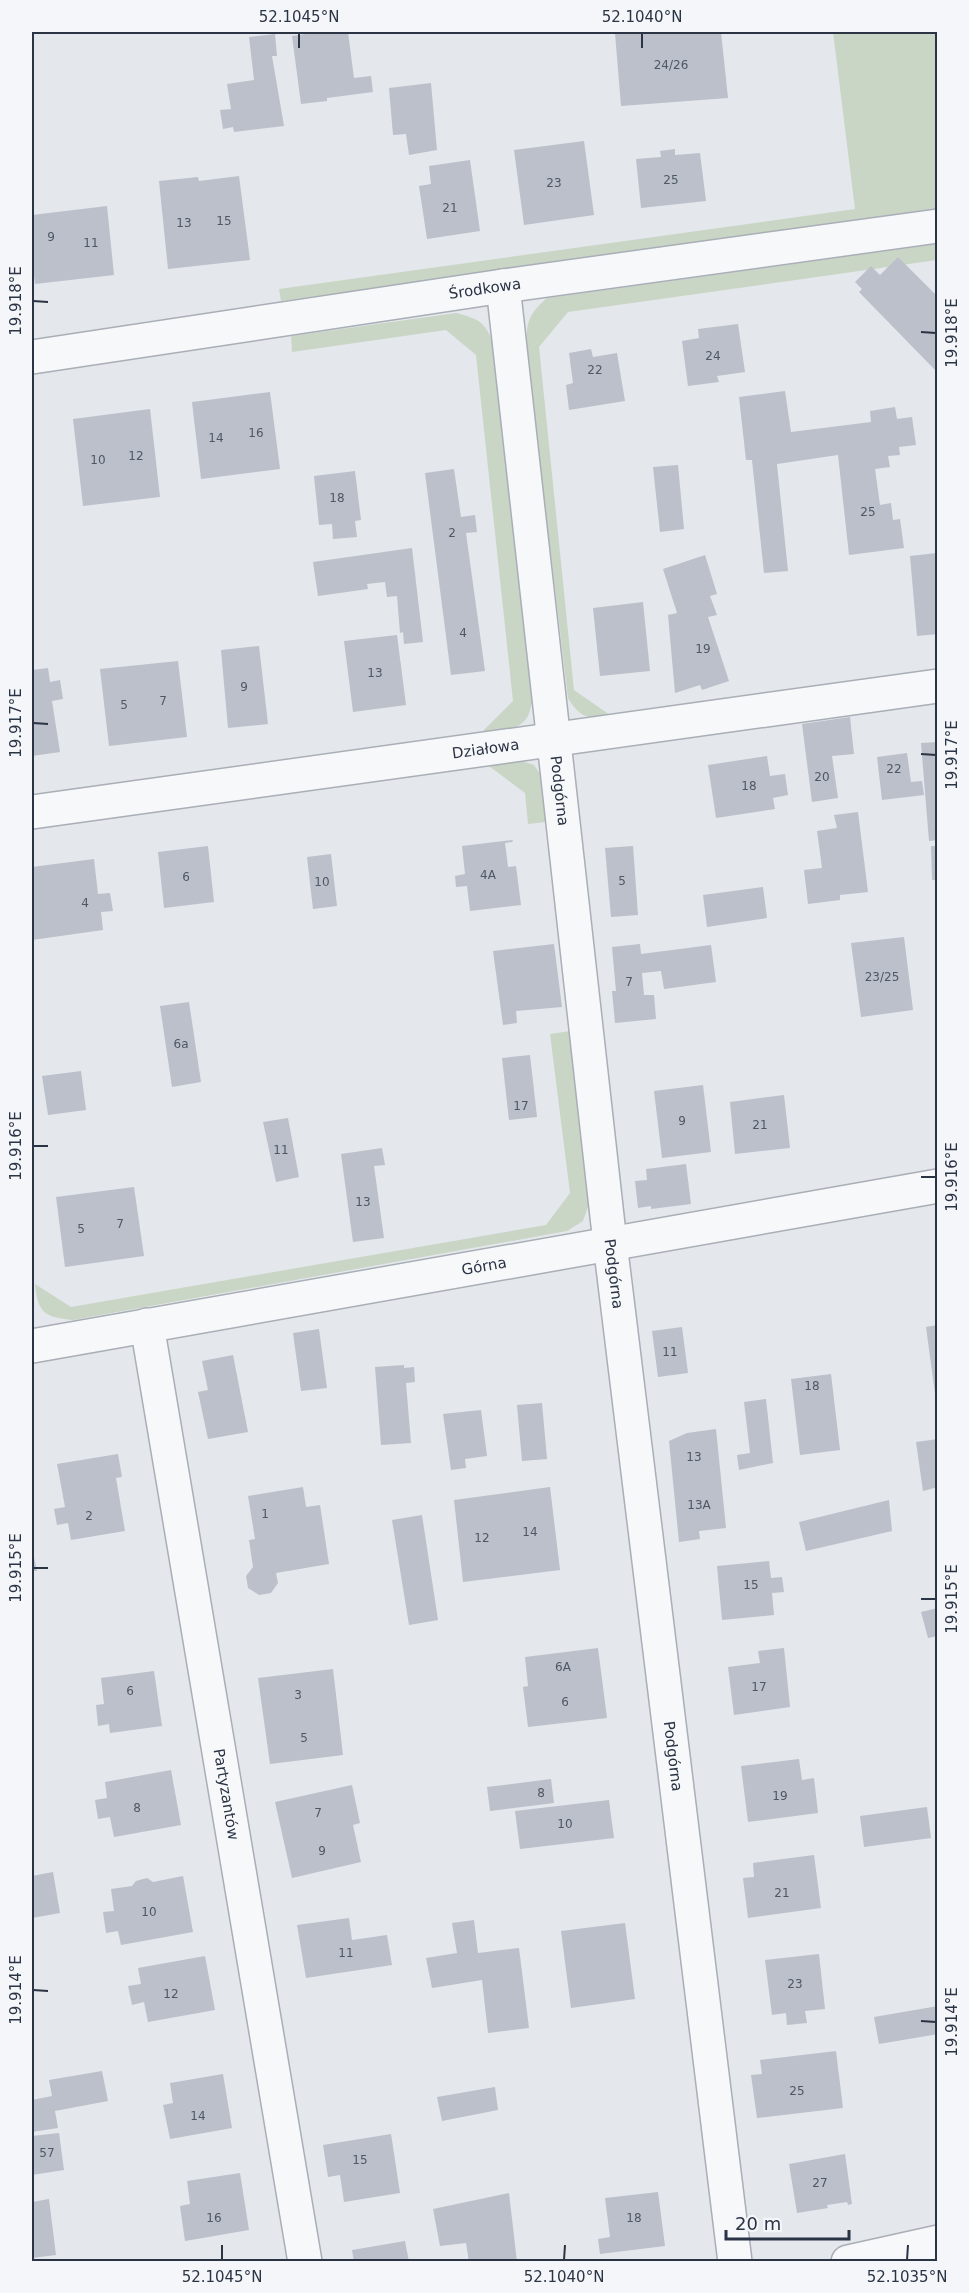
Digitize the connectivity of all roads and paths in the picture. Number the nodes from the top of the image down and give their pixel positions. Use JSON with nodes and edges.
{"nodes":[{"id":1,"x":938,"y":226,"type":"edge"},
{"id":2,"x":503,"y":286,"type":"junction"},
{"id":3,"x":32,"y":357,"type":"edge"},
{"id":4,"x":938,"y":686,"type":"edge"},
{"id":5,"x":552,"y":738,"type":"junction"},
{"id":6,"x":32,"y":812,"type":"edge"},
{"id":7,"x":938,"y":1186,"type":"edge"},
{"id":8,"x":610,"y":1244,"type":"junction"},
{"id":9,"x":147,"y":1325,"type":"junction"},
{"id":10,"x":32,"y":1346,"type":"edge"},
{"id":11,"x":938,"y":2242,"type":"edge"},
{"id":12,"x":305,"y":2262,"type":"edge"},
{"id":13,"x":735,"y":2262,"type":"edge"},
{"id":14,"x":848,"y":2262,"type":"edge"}],
"edges":[{"from":1,"to":2,"type":"street","name":"Środkowa"},
{"from":2,"to":3,"type":"street","name":"Środkowa"},
{"from":2,"to":5,"type":"street","name":"Podgórna"},
{"from":4,"to":5,"type":"street","name":"Działowa"},
{"from":5,"to":6,"type":"street","name":"Działowa"},
{"from":5,"to":8,"type":"street","name":"Podgórna"},
{"from":7,"to":8,"type":"street","name":"Górna"},
{"from":8,"to":9,"type":"street","name":"Górna"},
{"from":8,"to":13,"type":"street","name":"Podgórna"},
{"from":9,"to":10,"type":"street","name":"Górna"},
{"from":9,"to":12,"type":"street","name":"Partyzantów"},
{"from":11,"to":14,"type":"street"}]}
